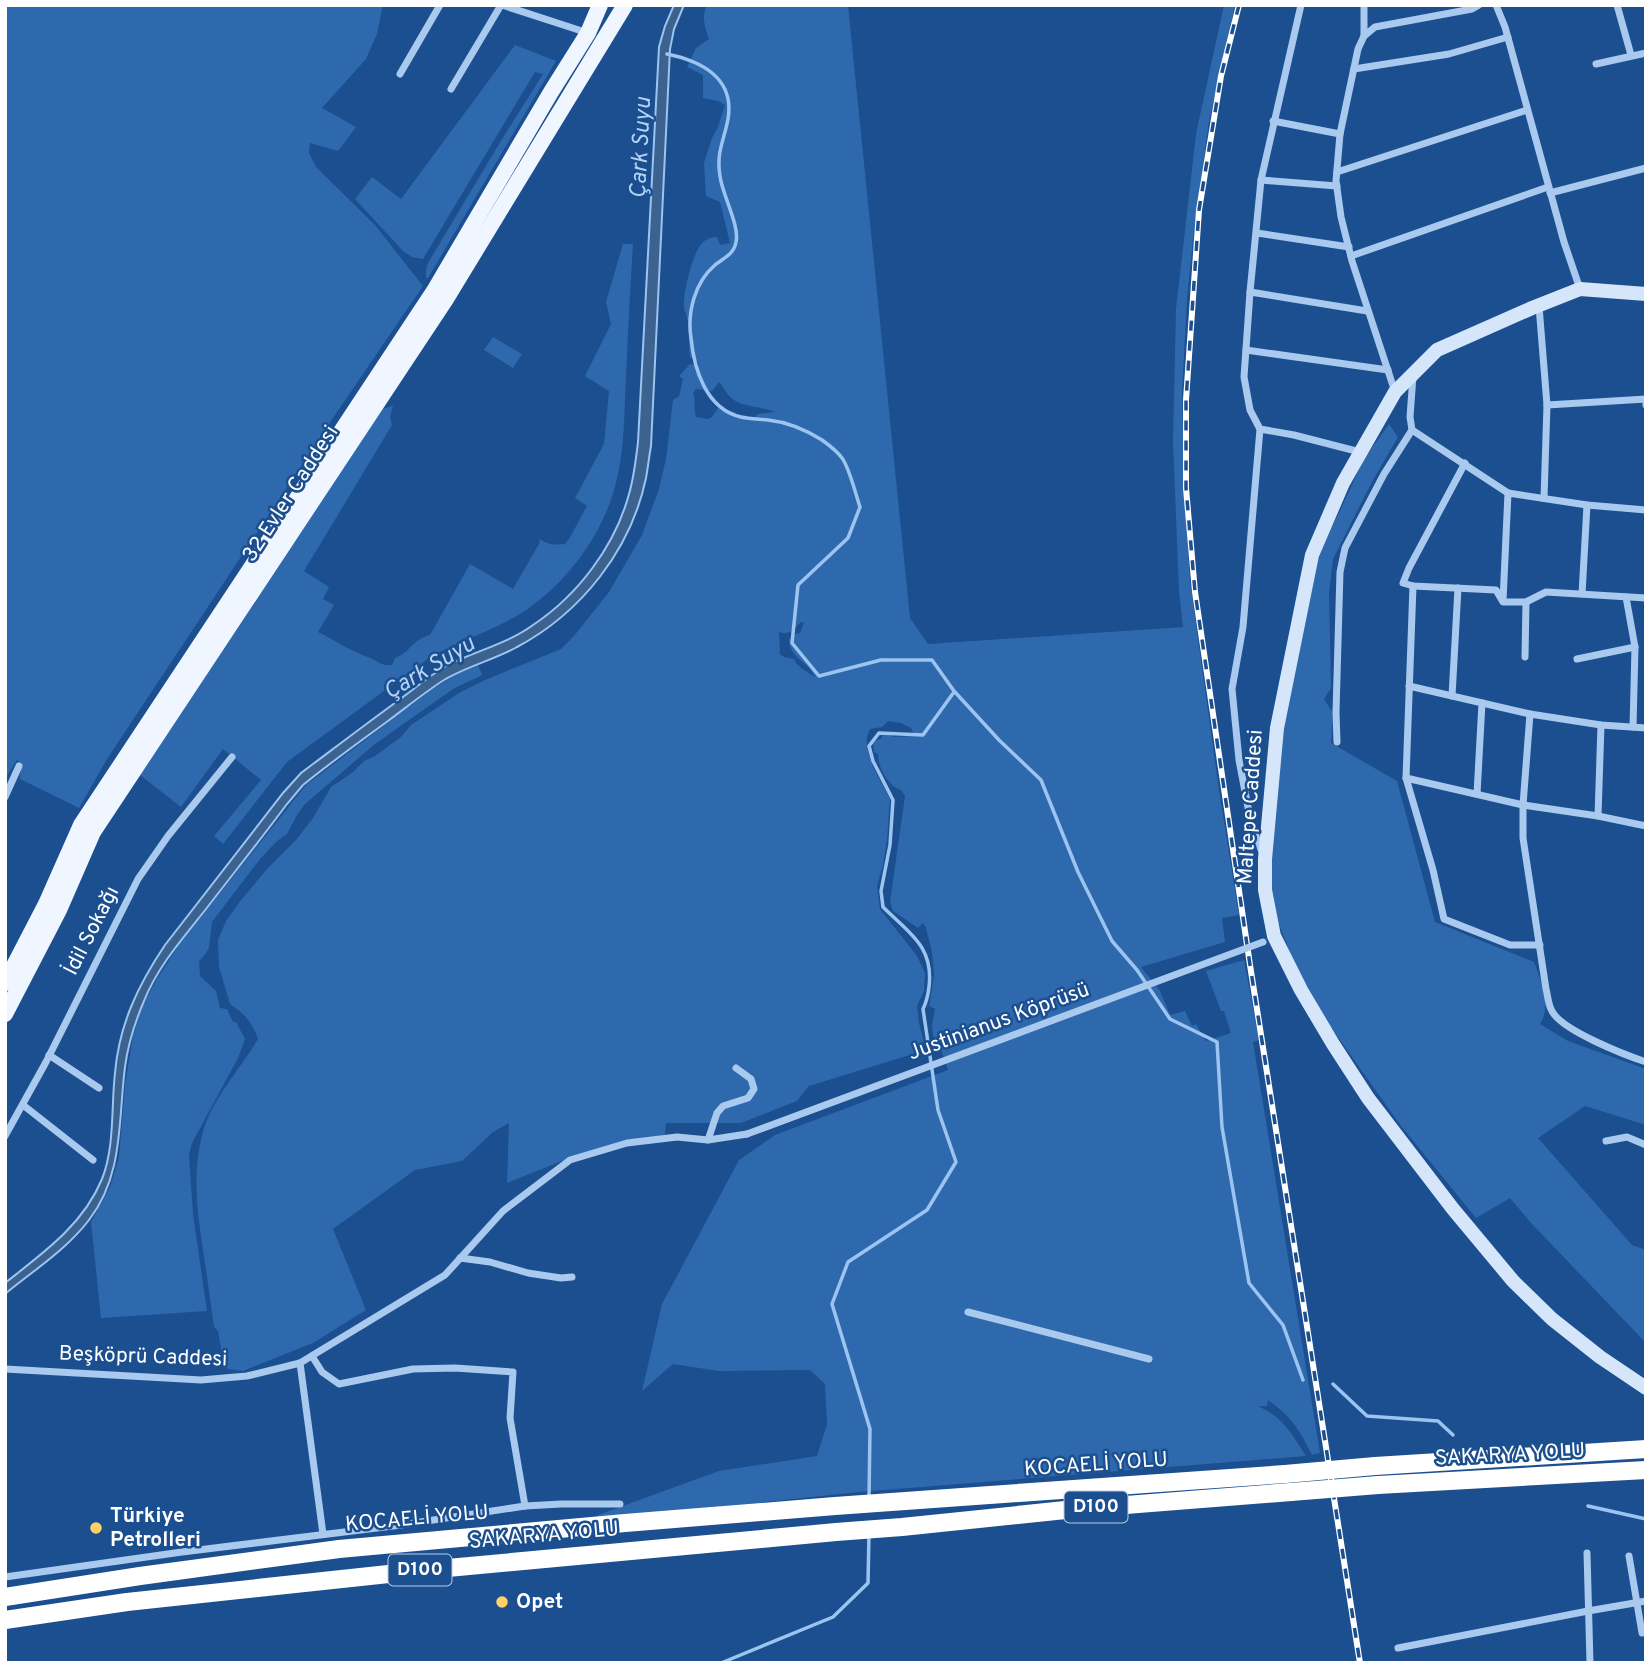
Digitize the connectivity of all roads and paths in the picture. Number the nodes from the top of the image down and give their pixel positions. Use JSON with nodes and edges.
{"nodes":[{"id":1,"x":440,"y":5,"type":"edge"},
{"id":2,"x":502,"y":5,"type":"edge"},
{"id":3,"x":600,"y":5,"type":"edge"},
{"id":4,"x":625,"y":5,"type":"edge"},
{"id":5,"x":1301,"y":5,"type":"edge"},
{"id":6,"x":1364,"y":5,"type":"edge"},
{"id":7,"x":1428,"y":5,"type":"edge"},
{"id":8,"x":1479,"y":5,"type":"edge"},
{"id":9,"x":1496,"y":5,"type":"edge"},
{"id":10,"x":1617,"y":5,"type":"edge"},
{"id":11,"x":526,"y":9,"type":"edge"},
{"id":12,"x":1428,"y":16,"type":"junction"},
{"id":13,"x":589,"y":33,"type":"junction"},
{"id":14,"x":1364,"y":36,"type":"junction"},
{"id":15,"x":1508,"y":37,"type":"junction"},
{"id":16,"x":1646,"y":52,"type":"edge"},
{"id":17,"x":1631,"y":55,"type":"junction"},
{"id":18,"x":1595,"y":64,"type":"dead end"},
{"id":19,"x":1354,"y":69,"type":"junction"},
{"id":20,"x":400,"y":74,"type":"dead end"},
{"id":21,"x":451,"y":89,"type":"dead end"},
{"id":22,"x":1527,"y":110,"type":"junction"},
{"id":23,"x":1273,"y":121,"type":"junction"},
{"id":24,"x":1340,"y":134,"type":"junction"},
{"id":25,"x":1646,"y":168,"type":"edge"},
{"id":26,"x":1336,"y":172,"type":"junction"},
{"id":27,"x":1261,"y":180,"type":"junction"},
{"id":28,"x":1337,"y":186,"type":"junction"},
{"id":29,"x":1549,"y":190,"type":"junction"},
{"id":30,"x":1257,"y":233,"type":"junction"},
{"id":31,"x":1349,"y":247,"type":"junction"},
{"id":32,"x":1350,"y":256,"type":"junction"},
{"id":33,"x":1580,"y":289,"type":"junction"},
{"id":34,"x":1250,"y":292,"type":"junction"},
{"id":35,"x":1646,"y":294,"type":"edge"},
{"id":36,"x":1539,"y":305,"type":"junction"},
{"id":37,"x":1367,"y":311,"type":"junction"},
{"id":38,"x":1246,"y":350,"type":"junction"},
{"id":39,"x":1388,"y":370,"type":"junction"},
{"id":40,"x":1413,"y":374,"type":"junction"},
{"id":41,"x":1395,"y":392,"type":"junction"},
{"id":42,"x":1547,"y":405,"type":"junction"},
{"id":43,"x":1646,"y":405,"type":"edge"},
{"id":44,"x":1260,"y":429,"type":"junction"},
{"id":45,"x":1412,"y":430,"type":"junction"},
{"id":46,"x":1361,"y":453,"type":"junction"},
{"id":47,"x":1465,"y":463,"type":"junction"},
{"id":48,"x":1508,"y":493,"type":"junction"},
{"id":49,"x":1544,"y":498,"type":"junction"},
{"id":50,"x":1587,"y":505,"type":"junction"},
{"id":51,"x":1646,"y":510,"type":"edge"},
{"id":52,"x":1413,"y":586,"type":"junction"},
{"id":53,"x":1458,"y":588,"type":"junction"},
{"id":54,"x":1582,"y":594,"type":"junction"},
{"id":55,"x":1626,"y":597,"type":"junction"},
{"id":56,"x":1646,"y":598,"type":"edge"},
{"id":57,"x":1503,"y":602,"type":"junction"},
{"id":58,"x":1526,"y":602,"type":"junction"},
{"id":59,"x":1635,"y":647,"type":"junction"},
{"id":60,"x":1525,"y":657,"type":"dead end"},
{"id":61,"x":1577,"y":659,"type":"dead end"},
{"id":62,"x":1409,"y":686,"type":"junction"},
{"id":63,"x":1452,"y":696,"type":"junction"},
{"id":64,"x":1482,"y":703,"type":"junction"},
{"id":65,"x":1530,"y":714,"type":"junction"},
{"id":66,"x":1601,"y":725,"type":"junction"},
{"id":67,"x":1633,"y":727,"type":"junction"},
{"id":68,"x":1646,"y":728,"type":"edge"},
{"id":69,"x":1336,"y":742,"type":"dead end"},
{"id":70,"x":232,"y":757,"type":"dead end"},
{"id":71,"x":19,"y":766,"type":"dead end"},
{"id":72,"x":1406,"y":778,"type":"junction"},
{"id":73,"x":1476,"y":794,"type":"junction"},
{"id":74,"x":5,"y":797,"type":"edge"},
{"id":75,"x":1523,"y":805,"type":"junction"},
{"id":76,"x":1598,"y":816,"type":"junction"},
{"id":77,"x":1646,"y":826,"type":"edge"},
{"id":78,"x":1265,"y":859,"type":"junction"},
{"id":79,"x":1269,"y":939,"type":"junction"},
{"id":80,"x":1540,"y":945,"type":"junction"},
{"id":81,"x":5,"y":983,"type":"edge"},
{"id":82,"x":5,"y":1014,"type":"edge"},
{"id":83,"x":49,"y":1055,"type":"junction"},
{"id":84,"x":1646,"y":1062,"type":"edge"},
{"id":85,"x":736,"y":1068,"type":"dead end"},
{"id":86,"x":100,"y":1088,"type":"dead end"},
{"id":87,"x":23,"y":1105,"type":"junction"},
{"id":88,"x":5,"y":1136,"type":"edge"},
{"id":89,"x":708,"y":1140,"type":"junction"},
{"id":90,"x":1606,"y":1141,"type":"dead end"},
{"id":91,"x":1646,"y":1145,"type":"edge"},
{"id":92,"x":93,"y":1160,"type":"dead end"},
{"id":93,"x":460,"y":1258,"type":"junction"},
{"id":94,"x":572,"y":1277,"type":"dead end"},
{"id":95,"x":968,"y":1312,"type":"dead end"},
{"id":96,"x":312,"y":1356,"type":"junction"},
{"id":97,"x":1149,"y":1359,"type":"dead end"},
{"id":98,"x":300,"y":1363,"type":"junction"},
{"id":99,"x":5,"y":1369,"type":"edge"},
{"id":100,"x":1646,"y":1388,"type":"edge"},
{"id":101,"x":1646,"y":1449,"type":"edge"},
{"id":102,"x":1646,"y":1470,"type":"edge"},
{"id":103,"x":620,"y":1504,"type":"dead end"},
{"id":104,"x":525,"y":1506,"type":"junction"},
{"id":105,"x":323,"y":1534,"type":"junction"},
{"id":106,"x":1587,"y":1553,"type":"dead end"},
{"id":107,"x":1629,"y":1556,"type":"dead end"},
{"id":108,"x":182,"y":1561,"type":"junction"},
{"id":109,"x":5,"y":1577,"type":"edge"},
{"id":110,"x":5,"y":1597,"type":"edge"},
{"id":111,"x":1641,"y":1602,"type":"edge"},
{"id":112,"x":1588,"y":1611,"type":"junction"},
{"id":113,"x":5,"y":1620,"type":"edge"},
{"id":114,"x":1642,"y":1633,"type":"dead end"},
{"id":115,"x":1398,"y":1648,"type":"dead end"},
{"id":116,"x":1590,"y":1663,"type":"edge"}],
"edges":[{"from":1,"to":20,"type":"street"},
{"from":2,"to":11,"type":"street"},
{"from":2,"to":21,"type":"street"},
{"from":3,"to":13,"type":"main road","name":"32 Evler Caddesi"},
{"from":4,"to":82,"type":"main road","name":"32 Evler Caddesi"},
{"from":5,"to":23,"type":"street"},
{"from":6,"to":14,"type":"street"},
{"from":7,"to":12,"type":"street"},
{"from":8,"to":12,"type":"street"},
{"from":9,"to":15,"type":"street"},
{"from":10,"to":17,"type":"street"},
{"from":11,"to":13,"type":"street"},
{"from":12,"to":14,"type":"street"},
{"from":13,"to":81,"type":"main road","name":"32 Evler Caddesi"},
{"from":14,"to":19,"type":"street"},
{"from":15,"to":19,"type":"street"},
{"from":15,"to":22,"type":"street"},
{"from":16,"to":17,"type":"street"},
{"from":17,"to":18,"type":"street"},
{"from":19,"to":24,"type":"street"},
{"from":22,"to":26,"type":"street"},
{"from":22,"to":29,"type":"street"},
{"from":23,"to":24,"type":"street"},
{"from":23,"to":27,"type":"street"},
{"from":24,"to":26,"type":"street"},
{"from":25,"to":29,"type":"street"},
{"from":26,"to":28,"type":"street"},
{"from":27,"to":28,"type":"street"},
{"from":27,"to":30,"type":"street"},
{"from":28,"to":31,"type":"street"},
{"from":29,"to":32,"type":"street"},
{"from":29,"to":33,"type":"street"},
{"from":30,"to":31,"type":"street"},
{"from":30,"to":34,"type":"street"},
{"from":31,"to":32,"type":"street"},
{"from":32,"to":37,"type":"street"},
{"from":33,"to":35,"type":"street","name":"Maltepe Caddesi"},
{"from":33,"to":36,"type":"street","name":"Maltepe Caddesi"},
{"from":34,"to":37,"type":"street"},
{"from":34,"to":38,"type":"street"},
{"from":36,"to":40,"type":"street","name":"Maltepe Caddesi"},
{"from":36,"to":42,"type":"street"},
{"from":37,"to":39,"type":"street"},
{"from":38,"to":39,"type":"street"},
{"from":38,"to":44,"type":"street"},
{"from":39,"to":41,"type":"street"},
{"from":40,"to":41,"type":"street","name":"Maltepe Caddesi"},
{"from":40,"to":45,"type":"street"},
{"from":41,"to":46,"type":"street","name":"Maltepe Caddesi"},
{"from":42,"to":43,"type":"street"},
{"from":42,"to":49,"type":"street"},
{"from":44,"to":46,"type":"street"},
{"from":44,"to":78,"type":"street"},
{"from":45,"to":47,"type":"street"},
{"from":45,"to":69,"type":"street"},
{"from":46,"to":78,"type":"street","name":"Maltepe Caddesi"},
{"from":47,"to":48,"type":"street"},
{"from":47,"to":52,"type":"street"},
{"from":48,"to":49,"type":"street"},
{"from":48,"to":57,"type":"street"},
{"from":49,"to":50,"type":"street"},
{"from":50,"to":51,"type":"street"},
{"from":50,"to":54,"type":"street"},
{"from":52,"to":53,"type":"street"},
{"from":52,"to":62,"type":"street"},
{"from":53,"to":57,"type":"street"},
{"from":53,"to":63,"type":"street"},
{"from":54,"to":55,"type":"street"},
{"from":54,"to":58,"type":"street"},
{"from":55,"to":56,"type":"street"},
{"from":55,"to":59,"type":"street"},
{"from":57,"to":58,"type":"street"},
{"from":58,"to":60,"type":"street"},
{"from":59,"to":61,"type":"street"},
{"from":59,"to":67,"type":"street"},
{"from":62,"to":63,"type":"street"},
{"from":62,"to":72,"type":"street"},
{"from":63,"to":64,"type":"street"},
{"from":64,"to":65,"type":"street"},
{"from":64,"to":73,"type":"street"},
{"from":65,"to":66,"type":"street"},
{"from":65,"to":75,"type":"street"},
{"from":66,"to":67,"type":"street"},
{"from":66,"to":76,"type":"street"},
{"from":67,"to":68,"type":"street"},
{"from":70,"to":83,"type":"street","name":"İdil Sokağı"},
{"from":71,"to":74,"type":"street"},
{"from":72,"to":73,"type":"street"},
{"from":72,"to":80,"type":"street"},
{"from":73,"to":75,"type":"street"},
{"from":75,"to":76,"type":"street"},
{"from":75,"to":80,"type":"street"},
{"from":76,"to":77,"type":"street"},
{"from":78,"to":79,"type":"street","name":"Maltepe Caddesi"},
{"from":79,"to":89,"type":"street","name":"Justinianus Köprüsü","bridge":true},
{"from":79,"to":100,"type":"street","name":"Maltepe Caddesi"},
{"from":80,"to":84,"type":"street"},
{"from":83,"to":86,"type":"street"},
{"from":83,"to":87,"type":"street","name":"İdil Sokağı"},
{"from":85,"to":89,"type":"street"},
{"from":87,"to":88,"type":"street","name":"İdil Sokağı"},
{"from":87,"to":92,"type":"street"},
{"from":89,"to":93,"type":"street","name":"Beşköprü Caddesi"},
{"from":90,"to":91,"type":"street"},
{"from":93,"to":94,"type":"street"},
{"from":93,"to":96,"type":"street","name":"Beşköprü Caddesi"},
{"from":95,"to":97,"type":"street"},
{"from":96,"to":98,"type":"street","name":"Beşköprü Caddesi"},
{"from":96,"to":104,"type":"street"},
{"from":98,"to":99,"type":"street","name":"Beşköprü Caddesi"},
{"from":98,"to":105,"type":"street"},
{"from":101,"to":108,"type":"highway","name":"KOCAELİ YOLU","number":"D100","bridge":true},
{"from":102,"to":113,"type":"highway","name":"SAKARYA YOLU","number":"D100","bridge":true},
{"from":103,"to":104,"type":"street"},
{"from":104,"to":105,"type":"street"},
{"from":105,"to":108,"type":"street"},
{"from":106,"to":112,"type":"street"},
{"from":107,"to":111,"type":"street"},
{"from":108,"to":109,"type":"street"},
{"from":108,"to":110,"type":"highway","name":"KOCAELİ YOLU","number":"D100"},
{"from":111,"to":112,"type":"street"},
{"from":111,"to":114,"type":"street"},
{"from":112,"to":115,"type":"street"},
{"from":112,"to":116,"type":"street"}]}
